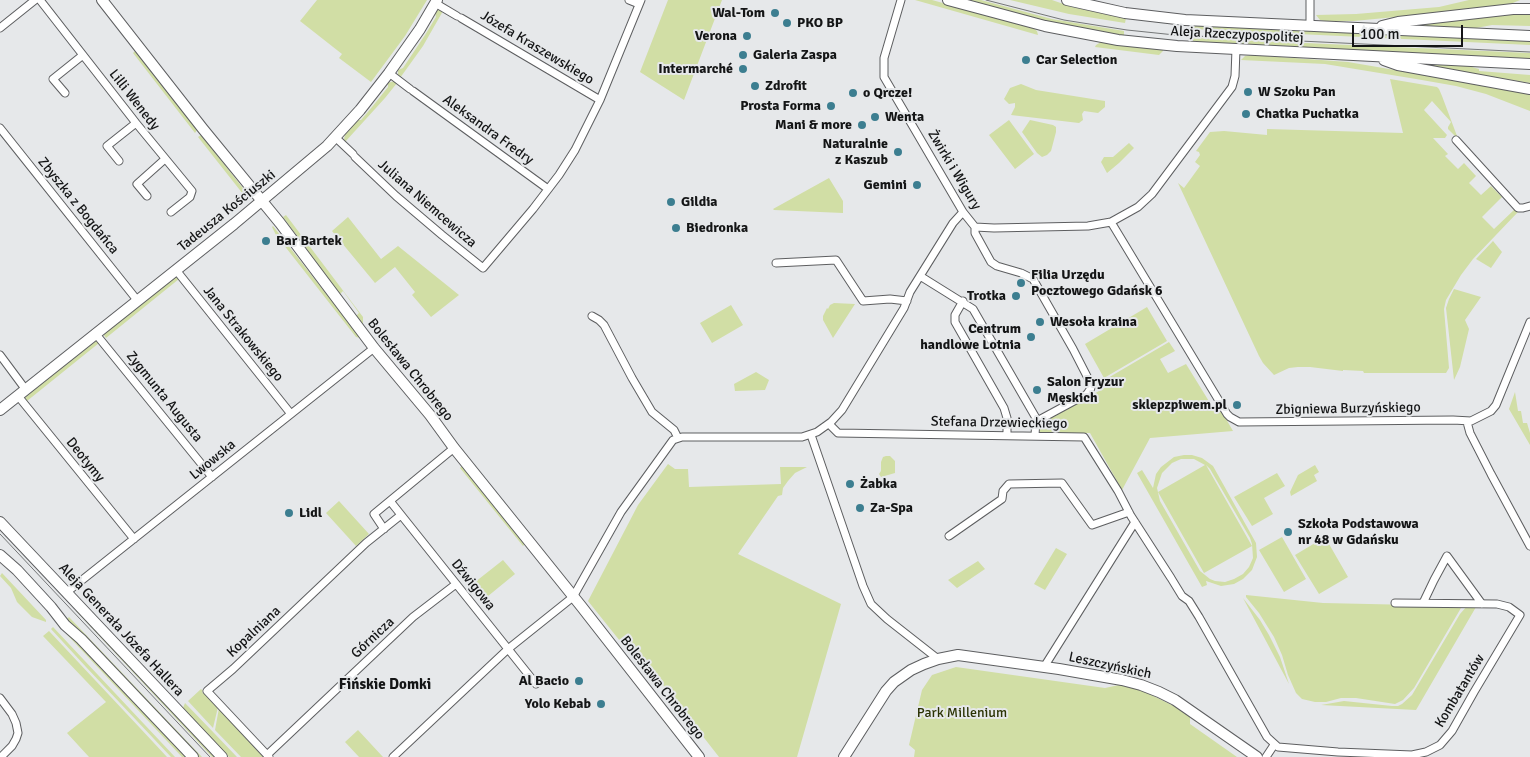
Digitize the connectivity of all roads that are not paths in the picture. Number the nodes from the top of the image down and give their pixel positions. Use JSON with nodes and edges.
{"nodes":[{"id":1,"x":35,"y":0,"type":"edge"},
{"id":2,"x":40,"y":0,"type":"edge"},
{"id":3,"x":102,"y":0,"type":"edge"},
{"id":4,"x":629,"y":0,"type":"edge"},
{"id":5,"x":901,"y":0,"type":"edge"},
{"id":6,"x":948,"y":0,"type":"edge"},
{"id":7,"x":1068,"y":0,"type":"edge"},
{"id":8,"x":1310,"y":0,"type":"edge"},
{"id":9,"x":1529,"y":0,"type":"edge"},
{"id":10,"x":436,"y":2,"type":"edge"},
{"id":11,"x":640,"y":2,"type":"edge"},
{"id":12,"x":1513,"y":9,"type":"junction"},
{"id":13,"x":1530,"y":9,"type":"edge"},
{"id":14,"x":1310,"y":26,"type":"junction"},
{"id":15,"x":0,"y":28,"type":"edge"},
{"id":16,"x":1374,"y":29,"type":"junction"},
{"id":17,"x":1530,"y":36,"type":"edge"},
{"id":18,"x":1236,"y":49,"type":"junction"},
{"id":19,"x":83,"y":55,"type":"junction"},
{"id":20,"x":1374,"y":56,"type":"junction"},
{"id":21,"x":1530,"y":64,"type":"edge"},
{"id":22,"x":389,"y":74,"type":"junction"},
{"id":23,"x":1530,"y":89,"type":"edge"},
{"id":24,"x":65,"y":93,"type":"dead end"},
{"id":25,"x":600,"y":100,"type":"junction"},
{"id":26,"x":136,"y":123,"type":"junction"},
{"id":27,"x":0,"y":128,"type":"edge"},
{"id":28,"x":335,"y":137,"type":"junction"},
{"id":29,"x":1456,"y":140,"type":"dead end"},
{"id":30,"x":165,"y":159,"type":"junction"},
{"id":31,"x":119,"y":161,"type":"dead end"},
{"id":32,"x":548,"y":189,"type":"junction"},
{"id":33,"x":147,"y":196,"type":"dead end"},
{"id":34,"x":262,"y":201,"type":"junction"},
{"id":35,"x":1530,"y":206,"type":"edge"},
{"id":36,"x":171,"y":212,"type":"dead end"},
{"id":37,"x":963,"y":212,"type":"junction"},
{"id":38,"x":1111,"y":222,"type":"junction"},
{"id":39,"x":974,"y":227,"type":"junction"},
{"id":40,"x":776,"y":263,"type":"dead end"},
{"id":41,"x":176,"y":270,"type":"junction"},
{"id":42,"x":920,"y":276,"type":"junction"},
{"id":43,"x":137,"y":300,"type":"junction"},
{"id":44,"x":907,"y":301,"type":"junction"},
{"id":45,"x":963,"y":301,"type":"junction"},
{"id":46,"x":592,"y":316,"type":"dead end"},
{"id":47,"x":1530,"y":322,"type":"edge"},
{"id":48,"x":95,"y":333,"type":"junction"},
{"id":49,"x":374,"y":348,"type":"junction"},
{"id":50,"x":0,"y":355,"type":"edge"},
{"id":51,"x":22,"y":393,"type":"junction"},
{"id":52,"x":0,"y":410,"type":"edge"},
{"id":53,"x":291,"y":414,"type":"junction"},
{"id":54,"x":1036,"y":421,"type":"junction"},
{"id":55,"x":1467,"y":422,"type":"junction"},
{"id":56,"x":829,"y":424,"type":"junction"},
{"id":57,"x":1007,"y":435,"type":"junction"},
{"id":58,"x":811,"y":436,"type":"junction"},
{"id":59,"x":1035,"y":436,"type":"junction"},
{"id":60,"x":678,"y":438,"type":"junction"},
{"id":61,"x":454,"y":448,"type":"junction"},
{"id":62,"x":212,"y":477,"type":"junction"},
{"id":63,"x":390,"y":501,"type":"junction"},
{"id":64,"x":1129,"y":512,"type":"junction"},
{"id":65,"x":401,"y":515,"type":"junction"},
{"id":66,"x":0,"y":522,"type":"edge"},
{"id":67,"x":1135,"y":522,"type":"junction"},
{"id":68,"x":384,"y":529,"type":"junction"},
{"id":69,"x":949,"y":536,"type":"dead end"},
{"id":70,"x":134,"y":539,"type":"junction"},
{"id":71,"x":1530,"y":546,"type":"edge"},
{"id":72,"x":0,"y":555,"type":"edge"},
{"id":73,"x":456,"y":584,"type":"junction"},
{"id":74,"x":67,"y":592,"type":"junction"},
{"id":75,"x":574,"y":597,"type":"junction"},
{"id":76,"x":1395,"y":603,"type":"dead end"},
{"id":77,"x":1423,"y":603,"type":"junction"},
{"id":78,"x":1482,"y":604,"type":"junction"},
{"id":79,"x":508,"y":649,"type":"junction"},
{"id":80,"x":938,"y":658,"type":"junction"},
{"id":81,"x":1044,"y":667,"type":"junction"},
{"id":82,"x":536,"y":684,"type":"dead end"},
{"id":83,"x":0,"y":698,"type":"edge"},
{"id":84,"x":1274,"y":745,"type":"junction"},
{"id":85,"x":268,"y":756,"type":"edge"},
{"id":86,"x":1,"y":757,"type":"edge"},
{"id":87,"x":193,"y":757,"type":"edge"},
{"id":88,"x":222,"y":757,"type":"edge"},
{"id":89,"x":393,"y":757,"type":"edge"},
{"id":90,"x":699,"y":757,"type":"edge"},
{"id":91,"x":844,"y":757,"type":"edge"},
{"id":92,"x":1257,"y":757,"type":"edge"},
{"id":93,"x":1266,"y":757,"type":"edge"}],
"edges":[{"from":1,"to":15,"type":"street"},
{"from":2,"to":19,"type":"street","name":"Lilli Wenedy"},
{"from":3,"to":34,"type":"street","name":"Bolesława Chrobrego"},
{"from":4,"to":11,"type":"street"},
{"from":5,"to":37,"type":"street","name":"Żwirki i Wigury"},
{"from":6,"to":18,"type":"street","name":"Aleja Rzeczypospolitej"},
{"from":7,"to":14,"type":"street","name":"Aleja Rzeczypospolitej"},
{"from":8,"to":14,"type":"street"},
{"from":9,"to":12,"type":"street"},
{"from":10,"to":22,"type":"street","name":"Tadeusza Kościuszki"},
{"from":10,"to":25,"type":"street","name":"Józefa Kraszewskiego"},
{"from":11,"to":25,"type":"street"},
{"from":12,"to":13,"type":"street"},
{"from":12,"to":16,"type":"street"},
{"from":14,"to":16,"type":"street","name":"Aleja Rzeczypospolitej"},
{"from":16,"to":17,"type":"street","name":"Aleja Rzeczypospolitej"},
{"from":18,"to":20,"type":"street","name":"Aleja Rzeczypospolitej"},
{"from":18,"to":38,"type":"street","name":"Żwirki i Wigury"},
{"from":19,"to":24,"type":"street"},
{"from":19,"to":26,"type":"street","name":"Lilli Wenedy"},
{"from":20,"to":21,"type":"street","name":"Aleja Rzeczypospolitej"},
{"from":20,"to":23,"type":"street"},
{"from":22,"to":28,"type":"street","name":"Tadeusza Kościuszki"},
{"from":22,"to":32,"type":"street","name":"Aleksandra Fredry"},
{"from":25,"to":32,"type":"street"},
{"from":26,"to":30,"type":"street","name":"Lilli Wenedy"},
{"from":26,"to":31,"type":"street"},
{"from":27,"to":43,"type":"street","name":"Zbyszka z Bogdańca"},
{"from":28,"to":32,"type":"street","name":"Juliana Niemcewicza"},
{"from":28,"to":34,"type":"street","name":"Tadeusza Kościuszki"},
{"from":29,"to":35,"type":"street"},
{"from":30,"to":33,"type":"street"},
{"from":30,"to":36,"type":"street","name":"Lilli Wenedy"},
{"from":34,"to":41,"type":"street","name":"Tadeusza Kościuszki"},
{"from":34,"to":49,"type":"street","name":"Bolesława Chrobrego"},
{"from":37,"to":39,"type":"street","name":"Żwirki i Wigury"},
{"from":37,"to":42,"type":"street"},
{"from":38,"to":39,"type":"street","name":"Żwirki i Wigury"},
{"from":38,"to":55,"type":"street","name":"Zbigniewa Burzyńskiego"},
{"from":39,"to":54,"type":"street"},
{"from":40,"to":44,"type":"street"},
{"from":41,"to":43,"type":"street","name":"Tadeusza Kościuszki"},
{"from":41,"to":53,"type":"street","name":"Jana Strakowskiego"},
{"from":42,"to":44,"type":"street"},
{"from":42,"to":45,"type":"street"},
{"from":43,"to":48,"type":"street","name":"Tadeusza Kościuszki"},
{"from":44,"to":56,"type":"street"},
{"from":45,"to":54,"type":"street"},
{"from":45,"to":57,"type":"street"},
{"from":46,"to":60,"type":"street"},
{"from":47,"to":55,"type":"street"},
{"from":48,"to":51,"type":"street","name":"Tadeusza Kościuszki"},
{"from":48,"to":62,"type":"street","name":"Zygmunta Augusta"},
{"from":49,"to":53,"type":"street","name":"Lwowska"},
{"from":49,"to":61,"type":"street","name":"Bolesława Chrobrego"},
{"from":50,"to":51,"type":"street","name":"Deotymy"},
{"from":51,"to":52,"type":"street","name":"Tadeusza Kościuszki"},
{"from":51,"to":70,"type":"street","name":"Deotymy"},
{"from":53,"to":62,"type":"street","name":"Lwowska"},
{"from":54,"to":59,"type":"street"},
{"from":55,"to":71,"type":"street"},
{"from":56,"to":57,"type":"street","name":"Stefana Drzewieckiego"},
{"from":56,"to":58,"type":"street"},
{"from":57,"to":59,"type":"street","name":"Stefana Drzewieckiego"},
{"from":58,"to":60,"type":"street"},
{"from":58,"to":80,"type":"street"},
{"from":59,"to":64,"type":"street","name":"Stefana Drzewieckiego"},
{"from":60,"to":75,"type":"street"},
{"from":61,"to":63,"type":"street"},
{"from":61,"to":75,"type":"street","name":"Bolesława Chrobrego"},
{"from":62,"to":70,"type":"street","name":"Lwowska"},
{"from":63,"to":65,"type":"street","name":"Dźwigowa"},
{"from":63,"to":68,"type":"street"},
{"from":64,"to":67,"type":"street","name":"Stefana Drzewieckiego"},
{"from":64,"to":69,"type":"street"},
{"from":65,"to":68,"type":"street","name":"Kopalniana"},
{"from":65,"to":73,"type":"street","name":"Dźwigowa"},
{"from":66,"to":74,"type":"street","name":"Aleja Generała Józefa Hallera"},
{"from":67,"to":81,"type":"street"},
{"from":67,"to":84,"type":"street"},
{"from":68,"to":85,"type":"street","name":"Kopalniana"},
{"from":70,"to":74,"type":"street","name":"Lwowska"},
{"from":72,"to":87,"type":"street"},
{"from":73,"to":79,"type":"street","name":"Dźwigowa"},
{"from":73,"to":85,"type":"street","name":"Górnicza"},
{"from":74,"to":88,"type":"street","name":"Aleja Generała Józefa Hallera"},
{"from":75,"to":79,"type":"street"},
{"from":75,"to":90,"type":"street","name":"Bolesława Chrobrego"},
{"from":76,"to":77,"type":"street","name":"Kombatantów"},
{"from":77,"to":78,"type":"street","name":"Kombatantów"},
{"from":77,"to":78,"type":"street"},
{"from":78,"to":84,"type":"street","name":"Kombatantów"},
{"from":79,"to":82,"type":"street","name":"Dźwigowa"},
{"from":79,"to":89,"type":"street"},
{"from":80,"to":81,"type":"street","name":"Leszczyńskich"},
{"from":80,"to":91,"type":"street","name":"Leszczyńskich"},
{"from":81,"to":92,"type":"street","name":"Leszczyńskich"},
{"from":83,"to":86,"type":"street"},
{"from":84,"to":93,"type":"street"}]}
